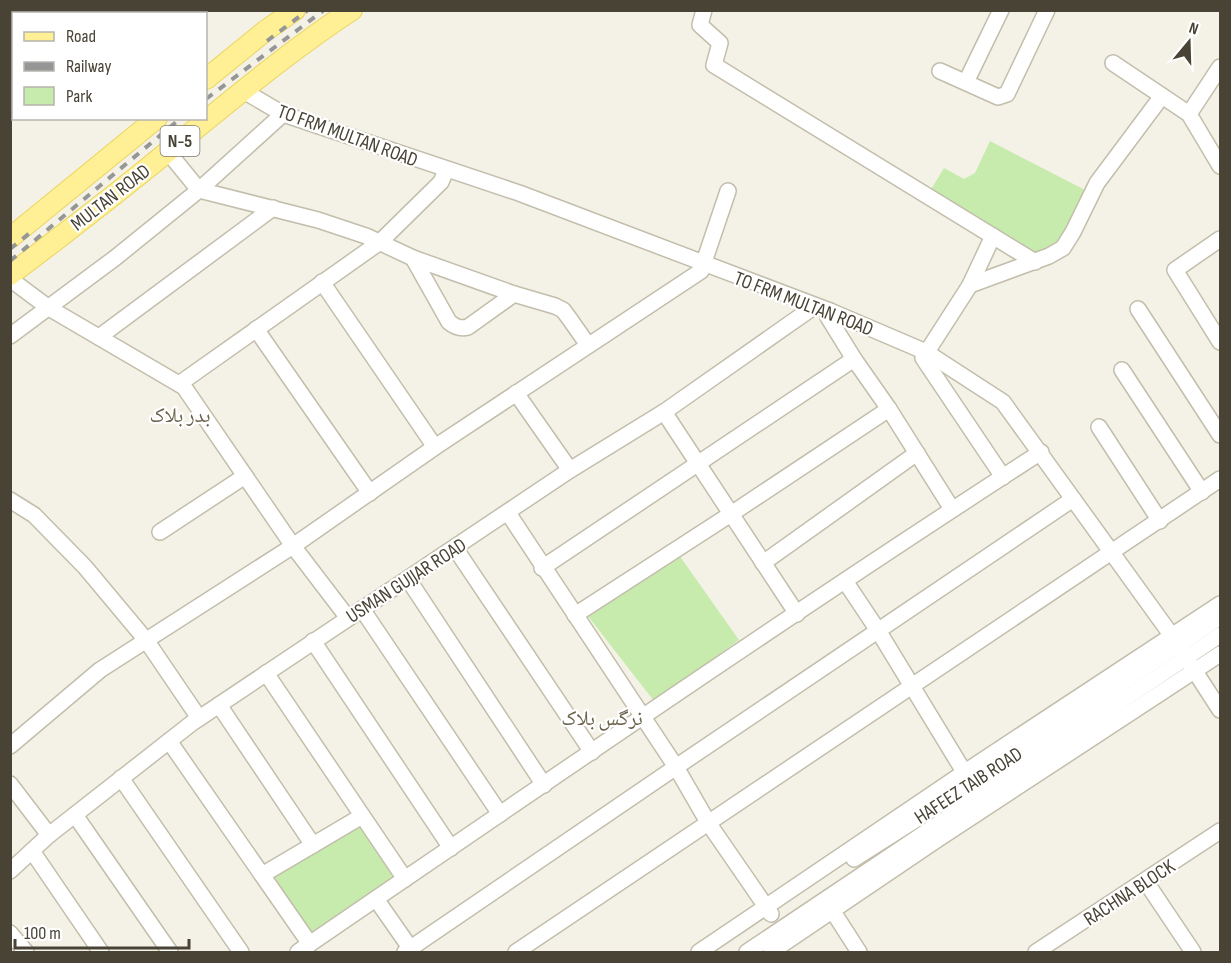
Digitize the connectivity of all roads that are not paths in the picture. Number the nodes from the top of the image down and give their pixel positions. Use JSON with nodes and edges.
{"nodes":[{"id":1,"x":296,"y":10,"type":"edge"},
{"id":2,"x":352,"y":10,"type":"edge"},
{"id":3,"x":704,"y":10,"type":"edge"},
{"id":4,"x":1001,"y":10,"type":"edge"},
{"id":5,"x":1047,"y":10,"type":"edge"},
{"id":6,"x":1113,"y":63,"type":"dead end"},
{"id":7,"x":1221,"y":67,"type":"edge"},
{"id":8,"x":940,"y":71,"type":"dead end"},
{"id":9,"x":207,"y":79,"type":"edge"},
{"id":10,"x":966,"y":82,"type":"junction"},
{"id":11,"x":242,"y":90,"type":"junction"},
{"id":12,"x":1162,"y":96,"type":"junction"},
{"id":13,"x":283,"y":114,"type":"junction"},
{"id":14,"x":1189,"y":114,"type":"junction"},
{"id":15,"x":207,"y":119,"type":"edge"},
{"id":16,"x":156,"y":120,"type":"edge"},
{"id":17,"x":206,"y":120,"type":"edge"},
{"id":18,"x":168,"y":152,"type":"junction"},
{"id":19,"x":1221,"y":166,"type":"edge"},
{"id":20,"x":446,"y":170,"type":"junction"},
{"id":21,"x":199,"y":190,"type":"junction"},
{"id":22,"x":728,"y":191,"type":"dead end"},
{"id":23,"x":273,"y":208,"type":"junction"},
{"id":24,"x":993,"y":236,"type":"junction"},
{"id":25,"x":10,"y":238,"type":"edge"},
{"id":26,"x":380,"y":242,"type":"junction"},
{"id":27,"x":1218,"y":246,"type":"edge"},
{"id":28,"x":413,"y":258,"type":"junction"},
{"id":29,"x":1035,"y":262,"type":"junction"},
{"id":30,"x":704,"y":264,"type":"junction"},
{"id":31,"x":10,"y":277,"type":"edge"},
{"id":32,"x":322,"y":282,"type":"junction"},
{"id":33,"x":970,"y":285,"type":"junction"},
{"id":34,"x":514,"y":294,"type":"junction"},
{"id":35,"x":49,"y":308,"type":"junction"},
{"id":36,"x":823,"y":309,"type":"junction"},
{"id":37,"x":1138,"y":309,"type":"dead end"},
{"id":38,"x":256,"y":329,"type":"junction"},
{"id":39,"x":10,"y":336,"type":"edge"},
{"id":40,"x":99,"y":338,"type":"junction"},
{"id":41,"x":1221,"y":342,"type":"edge"},
{"id":42,"x":588,"y":345,"type":"junction"},
{"id":43,"x":926,"y":352,"type":"junction"},
{"id":44,"x":854,"y":359,"type":"junction"},
{"id":45,"x":1122,"y":370,"type":"dead end"},
{"id":46,"x":179,"y":384,"type":"junction"},
{"id":47,"x":516,"y":393,"type":"junction"},
{"id":48,"x":889,"y":409,"type":"junction"},
{"id":49,"x":664,"y":412,"type":"junction"},
{"id":50,"x":1100,"y":427,"type":"dead end"},
{"id":51,"x":1221,"y":435,"type":"edge"},
{"id":52,"x":435,"y":447,"type":"junction"},
{"id":53,"x":1041,"y":452,"type":"junction"},
{"id":54,"x":917,"y":453,"type":"junction"},
{"id":55,"x":698,"y":463,"type":"junction"},
{"id":56,"x":570,"y":470,"type":"junction"},
{"id":57,"x":245,"y":476,"type":"junction"},
{"id":58,"x":1003,"y":477,"type":"junction"},
{"id":59,"x":1221,"y":479,"type":"edge"},
{"id":60,"x":1202,"y":492,"type":"junction"},
{"id":61,"x":370,"y":493,"type":"junction"},
{"id":62,"x":1073,"y":499,"type":"junction"},
{"id":63,"x":10,"y":500,"type":"edge"},
{"id":64,"x":952,"y":509,"type":"junction"},
{"id":65,"x":508,"y":513,"type":"junction"},
{"id":66,"x":731,"y":514,"type":"junction"},
{"id":67,"x":1160,"y":521,"type":"junction"},
{"id":68,"x":160,"y":532,"type":"dead end"},
{"id":69,"x":293,"y":546,"type":"junction"},
{"id":70,"x":456,"y":548,"type":"junction"},
{"id":71,"x":1111,"y":552,"type":"junction"},
{"id":72,"x":763,"y":563,"type":"junction"},
{"id":73,"x":543,"y":568,"type":"junction"},
{"id":74,"x":408,"y":579,"type":"junction"},
{"id":75,"x":845,"y":581,"type":"junction"},
{"id":76,"x":1221,"y":604,"type":"edge"},
{"id":77,"x":362,"y":609,"type":"junction"},
{"id":78,"x":797,"y":614,"type":"junction"},
{"id":79,"x":575,"y":615,"type":"junction"},
{"id":80,"x":1221,"y":617,"type":"edge"},
{"id":81,"x":348,"y":618,"type":"junction"},
{"id":82,"x":879,"y":632,"type":"junction"},
{"id":83,"x":1221,"y":635,"type":"edge"},
{"id":84,"x":146,"y":640,"type":"junction"},
{"id":85,"x":313,"y":641,"type":"junction"},
{"id":86,"x":1183,"y":652,"type":"junction"},
{"id":87,"x":1221,"y":654,"type":"edge"},
{"id":88,"x":266,"y":673,"type":"junction"},
{"id":89,"x":911,"y":687,"type":"junction"},
{"id":90,"x":219,"y":705,"type":"junction"},
{"id":91,"x":1221,"y":710,"type":"edge"},
{"id":92,"x":642,"y":717,"type":"junction"},
{"id":93,"x":199,"y":718,"type":"junction"},
{"id":94,"x":169,"y":741,"type":"junction"},
{"id":95,"x":10,"y":746,"type":"edge"},
{"id":96,"x":592,"y":752,"type":"junction"},
{"id":97,"x":676,"y":767,"type":"junction"},
{"id":98,"x":121,"y":778,"type":"junction"},
{"id":99,"x":968,"y":778,"type":"junction"},
{"id":100,"x":10,"y":784,"type":"edge"},
{"id":101,"x":544,"y":785,"type":"junction"},
{"id":102,"x":500,"y":814,"type":"junction"},
{"id":103,"x":75,"y":815,"type":"junction"},
{"id":104,"x":362,"y":816,"type":"junction"},
{"id":105,"x":709,"y":824,"type":"junction"},
{"id":106,"x":1221,"y":831,"type":"edge"},
{"id":107,"x":49,"y":835,"type":"junction"},
{"id":108,"x":312,"y":845,"type":"junction"},
{"id":109,"x":451,"y":848,"type":"junction"},
{"id":110,"x":32,"y":851,"type":"junction"},
{"id":111,"x":10,"y":871,"type":"edge"},
{"id":112,"x":262,"y":875,"type":"junction"},
{"id":113,"x":405,"y":879,"type":"junction"},
{"id":114,"x":1146,"y":882,"type":"junction"},
{"id":115,"x":376,"y":899,"type":"junction"},
{"id":116,"x":838,"y":902,"type":"junction"},
{"id":117,"x":768,"y":910,"type":"junction"},
{"id":118,"x":10,"y":933,"type":"edge"},
{"id":119,"x":304,"y":948,"type":"edge"},
{"id":120,"x":410,"y":951,"type":"edge"},
{"id":121,"x":26,"y":952,"type":"edge"},
{"id":122,"x":101,"y":952,"type":"edge"},
{"id":123,"x":170,"y":952,"type":"edge"},
{"id":124,"x":241,"y":952,"type":"edge"},
{"id":125,"x":516,"y":952,"type":"edge"},
{"id":126,"x":699,"y":952,"type":"edge"},
{"id":127,"x":714,"y":952,"type":"edge"},
{"id":128,"x":747,"y":952,"type":"edge"},
{"id":129,"x":771,"y":952,"type":"edge"},
{"id":130,"x":859,"y":952,"type":"edge"},
{"id":131,"x":1036,"y":952,"type":"edge"},
{"id":132,"x":1193,"y":952,"type":"edge"}],
"edges":[{"from":1,"to":9,"type":"main road"},
{"from":2,"to":11,"type":"main road","name":"MULTAN ROAD","number":"N-5"},
{"from":3,"to":24,"type":"street"},
{"from":4,"to":10,"type":"street"},
{"from":5,"to":10,"type":"street"},
{"from":6,"to":12,"type":"street"},
{"from":7,"to":14,"type":"street"},
{"from":8,"to":10,"type":"street"},
{"from":11,"to":13,"type":"street","name":"TO FRM MULTAN ROAD"},
{"from":11,"to":15,"type":"main road","name":"MULTAN ROAD","number":"N-5"},
{"from":12,"to":14,"type":"street"},
{"from":12,"to":29,"type":"street"},
{"from":13,"to":20,"type":"street","name":"TO FRM MULTAN ROAD"},
{"from":13,"to":21,"type":"street"},
{"from":14,"to":19,"type":"street"},
{"from":16,"to":25,"type":"main road","name":"MULTAN ROAD","number":"N-5"},
{"from":17,"to":18,"type":"main road","name":"MULTAN ROAD","number":"N-5"},
{"from":18,"to":21,"type":"street"},
{"from":18,"to":31,"type":"main road","name":"MULTAN ROAD","number":"N-5"},
{"from":20,"to":26,"type":"street"},
{"from":20,"to":30,"type":"street","name":"TO FRM MULTAN ROAD"},
{"from":21,"to":23,"type":"street"},
{"from":21,"to":35,"type":"street"},
{"from":22,"to":30,"type":"street"},
{"from":23,"to":26,"type":"street"},
{"from":23,"to":40,"type":"street"},
{"from":24,"to":29,"type":"street"},
{"from":24,"to":33,"type":"street"},
{"from":26,"to":28,"type":"street"},
{"from":26,"to":32,"type":"street"},
{"from":27,"to":41,"type":"street"},
{"from":28,"to":34,"type":"street"},
{"from":28,"to":34,"type":"street"},
{"from":29,"to":33,"type":"street"},
{"from":30,"to":36,"type":"street","name":"TO FRM MULTAN ROAD"},
{"from":30,"to":42,"type":"street"},
{"from":31,"to":35,"type":"street"},
{"from":32,"to":38,"type":"street"},
{"from":32,"to":52,"type":"street"},
{"from":33,"to":43,"type":"street"},
{"from":34,"to":42,"type":"street"},
{"from":35,"to":39,"type":"street"},
{"from":35,"to":40,"type":"street"},
{"from":36,"to":43,"type":"street","name":"TO FRM MULTAN ROAD"},
{"from":36,"to":44,"type":"street"},
{"from":36,"to":49,"type":"street","name":"USMAN GUJJAR ROAD"},
{"from":37,"to":51,"type":"street"},
{"from":38,"to":46,"type":"street"},
{"from":38,"to":61,"type":"street"},
{"from":40,"to":46,"type":"street"},
{"from":42,"to":47,"type":"street"},
{"from":43,"to":53,"type":"street","name":"TO FRM MULTAN ROAD"},
{"from":43,"to":58,"type":"street"},
{"from":44,"to":48,"type":"street"},
{"from":44,"to":55,"type":"street"},
{"from":45,"to":60,"type":"street"},
{"from":46,"to":57,"type":"street"},
{"from":47,"to":52,"type":"street"},
{"from":47,"to":56,"type":"street"},
{"from":48,"to":54,"type":"street"},
{"from":48,"to":66,"type":"street"},
{"from":49,"to":55,"type":"street"},
{"from":49,"to":56,"type":"street","name":"USMAN GUJJAR ROAD"},
{"from":50,"to":67,"type":"street"},
{"from":52,"to":61,"type":"street"},
{"from":53,"to":58,"type":"street"},
{"from":53,"to":62,"type":"street","name":"TO FRM MULTAN ROAD"},
{"from":54,"to":64,"type":"street"},
{"from":54,"to":72,"type":"street"},
{"from":55,"to":66,"type":"street"},
{"from":55,"to":73,"type":"street"},
{"from":56,"to":65,"type":"street","name":"USMAN GUJJAR ROAD"},
{"from":57,"to":68,"type":"street"},
{"from":57,"to":69,"type":"street"},
{"from":58,"to":64,"type":"street"},
{"from":59,"to":60,"type":"street"},
{"from":60,"to":67,"type":"street"},
{"from":61,"to":69,"type":"street"},
{"from":62,"to":71,"type":"street","name":"TO FRM MULTAN ROAD"},
{"from":62,"to":82,"type":"street"},
{"from":63,"to":84,"type":"street"},
{"from":64,"to":75,"type":"street"},
{"from":65,"to":70,"type":"street","name":"USMAN GUJJAR ROAD"},
{"from":65,"to":73,"type":"street"},
{"from":66,"to":72,"type":"street"},
{"from":66,"to":79,"type":"street"},
{"from":67,"to":71,"type":"street"},
{"from":69,"to":81,"type":"street"},
{"from":69,"to":84,"type":"street"},
{"from":70,"to":74,"type":"street","name":"USMAN GUJJAR ROAD"},
{"from":70,"to":96,"type":"street"},
{"from":71,"to":86,"type":"street","name":"TO FRM MULTAN ROAD"},
{"from":71,"to":89,"type":"street"},
{"from":72,"to":78,"type":"street"},
{"from":73,"to":79,"type":"street"},
{"from":74,"to":77,"type":"street","name":"USMAN GUJJAR ROAD"},
{"from":74,"to":101,"type":"street"},
{"from":75,"to":78,"type":"street"},
{"from":75,"to":82,"type":"street"},
{"from":76,"to":86,"type":"street"},
{"from":77,"to":81,"type":"street","name":"USMAN GUJJAR ROAD"},
{"from":77,"to":102,"type":"street"},
{"from":78,"to":92,"type":"street"},
{"from":79,"to":92,"type":"street"},
{"from":80,"to":86,"type":"street","name":"HAFEEZ TAIB ROAD"},
{"from":81,"to":85,"type":"street","name":"USMAN GUJJAR ROAD"},
{"from":82,"to":89,"type":"street"},
{"from":82,"to":97,"type":"street"},
{"from":83,"to":86,"type":"street","name":"HAFEEZ TAIB ROAD"},
{"from":84,"to":93,"type":"street"},
{"from":84,"to":95,"type":"street"},
{"from":85,"to":88,"type":"street","name":"USMAN GUJJAR ROAD"},
{"from":85,"to":109,"type":"street"},
{"from":86,"to":87,"type":"street"},
{"from":86,"to":91,"type":"street","name":"TO FRM MULTAN ROAD"},
{"from":86,"to":99,"type":"street","name":"HAFEEZ TAIB ROAD"},
{"from":86,"to":116,"type":"street","name":"HAFEEZ TAIB ROAD"},
{"from":88,"to":90,"type":"street","name":"USMAN GUJJAR ROAD"},
{"from":88,"to":104,"type":"street"},
{"from":89,"to":99,"type":"street"},
{"from":89,"to":105,"type":"street"},
{"from":90,"to":93,"type":"street","name":"USMAN GUJJAR ROAD"},
{"from":90,"to":108,"type":"street"},
{"from":92,"to":96,"type":"street"},
{"from":92,"to":97,"type":"street"},
{"from":93,"to":94,"type":"street","name":"USMAN GUJJAR ROAD"},
{"from":94,"to":98,"type":"street","name":"USMAN GUJJAR ROAD"},
{"from":94,"to":112,"type":"street"},
{"from":96,"to":101,"type":"street"},
{"from":97,"to":105,"type":"street"},
{"from":97,"to":120,"type":"street"},
{"from":98,"to":103,"type":"street","name":"USMAN GUJJAR ROAD"},
{"from":98,"to":124,"type":"street"},
{"from":99,"to":117,"type":"street","name":"HAFEEZ TAIB ROAD"},
{"from":100,"to":107,"type":"street"},
{"from":101,"to":102,"type":"street"},
{"from":102,"to":109,"type":"street"},
{"from":103,"to":107,"type":"street","name":"USMAN GUJJAR ROAD"},
{"from":103,"to":123,"type":"street"},
{"from":104,"to":108,"type":"street"},
{"from":104,"to":113,"type":"street"},
{"from":105,"to":117,"type":"street"},
{"from":105,"to":125,"type":"street"},
{"from":106,"to":114,"type":"street","name":"RACHNA BLOCK"},
{"from":107,"to":110,"type":"street","name":"USMAN GUJJAR ROAD"},
{"from":108,"to":112,"type":"street"},
{"from":109,"to":113,"type":"street"},
{"from":110,"to":111,"type":"street","name":"USMAN GUJJAR ROAD"},
{"from":110,"to":122,"type":"street"},
{"from":112,"to":119,"type":"street"},
{"from":113,"to":115,"type":"street"},
{"from":114,"to":131,"type":"street","name":"RACHNA BLOCK"},
{"from":114,"to":132,"type":"street"},
{"from":115,"to":119,"type":"street"},
{"from":115,"to":120,"type":"street"},
{"from":116,"to":128,"type":"street","name":"HAFEEZ TAIB ROAD"},
{"from":116,"to":129,"type":"street"},
{"from":116,"to":130,"type":"street"},
{"from":117,"to":126,"type":"street"},
{"from":117,"to":127,"type":"street","name":"HAFEEZ TAIB ROAD"},
{"from":118,"to":121,"type":"street"}]}
